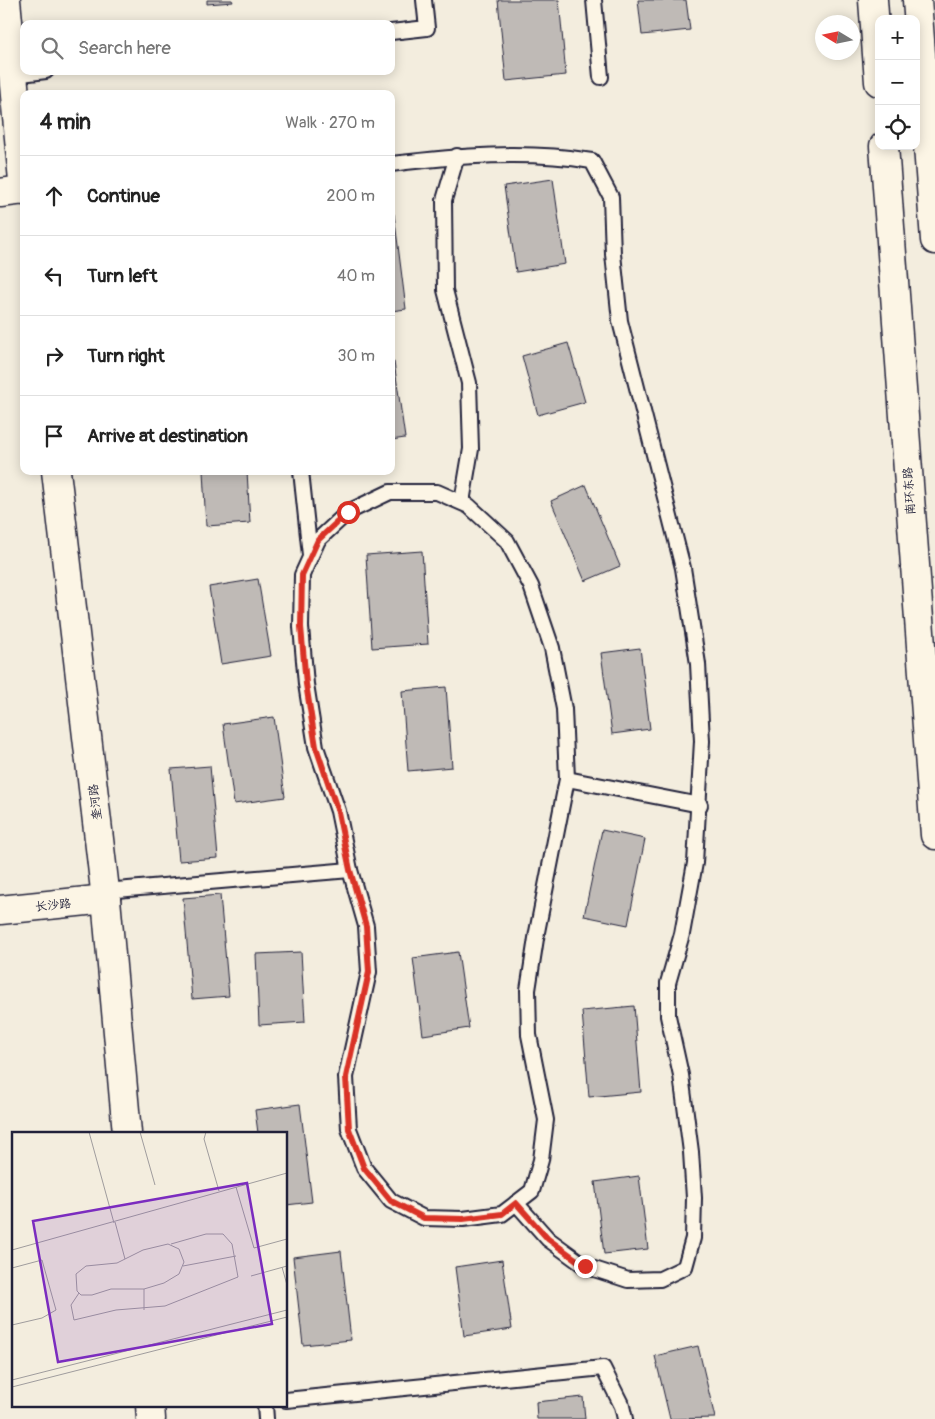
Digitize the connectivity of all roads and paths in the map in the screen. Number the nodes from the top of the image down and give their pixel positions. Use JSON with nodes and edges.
{"nodes":[{"id":1,"x":6,"y":0,"type":"edge"},
{"id":2,"x":424,"y":0,"type":"edge"},
{"id":3,"x":594,"y":0,"type":"edge"},
{"id":4,"x":873,"y":0,"type":"edge"},
{"id":5,"x":917,"y":0,"type":"edge"},
{"id":6,"x":395,"y":32,"type":"edge"},
{"id":7,"x":877,"y":60,"type":"edge"},
{"id":8,"x":20,"y":74,"type":"edge"},
{"id":9,"x":13,"y":75,"type":"junction"},
{"id":10,"x":601,"y":77,"type":"dead end"},
{"id":11,"x":20,"y":149,"type":"edge"},
{"id":12,"x":884,"y":150,"type":"edge"},
{"id":13,"x":457,"y":156,"type":"junction"},
{"id":14,"x":395,"y":164,"type":"edge"},
{"id":15,"x":20,"y":191,"type":"edge"},
{"id":16,"x":0,"y":193,"type":"edge"},
{"id":17,"x":935,"y":240,"type":"edge"},
{"id":18,"x":56,"y":475,"type":"edge"},
{"id":19,"x":301,"y":475,"type":"edge"},
{"id":20,"x":462,"y":502,"type":"junction"},
{"id":21,"x":310,"y":556,"type":"junction"},
{"id":22,"x":567,"y":779,"type":"junction"},
{"id":23,"x":700,"y":805,"type":"junction"},
{"id":24,"x":935,"y":835,"type":"edge"},
{"id":25,"x":350,"y":870,"type":"junction"},
{"id":26,"x":106,"y":895,"type":"junction"},
{"id":27,"x":0,"y":910,"type":"edge"},
{"id":28,"x":127,"y":1132,"type":"edge"},
{"id":29,"x":516,"y":1203,"type":"junction"},
{"id":30,"x":288,"y":1400,"type":"edge"},
{"id":31,"x":150,"y":1406,"type":"edge"},
{"id":32,"x":265,"y":1406,"type":"edge"},
{"id":33,"x":151,"y":1419,"type":"edge"},
{"id":34,"x":266,"y":1419,"type":"edge"},
{"id":35,"x":625,"y":1419,"type":"edge"}],
"edges":[{"from":1,"to":9,"type":"main road"},
{"from":2,"to":6,"type":"lane"},
{"from":3,"to":10,"type":"lane"},
{"from":4,"to":7,"type":"main road"},
{"from":5,"to":17,"type":"main road"},
{"from":8,"to":9,"type":"lane"},
{"from":9,"to":11,"type":"main road"},
{"from":12,"to":24,"type":"main road","name":"南环东路"},
{"from":13,"to":14,"type":"lane"},
{"from":13,"to":20,"type":"lane"},
{"from":13,"to":23,"type":"lane"},
{"from":15,"to":16,"type":"main road"},
{"from":18,"to":26,"type":"main road","name":"奎河路"},
{"from":19,"to":21,"type":"lane"},
{"from":20,"to":21,"type":"lane"},
{"from":20,"to":22,"type":"lane"},
{"from":21,"to":25,"type":"lane"},
{"from":22,"to":23,"type":"lane"},
{"from":22,"to":29,"type":"lane"},
{"from":23,"to":29,"type":"lane"},
{"from":25,"to":26,"type":"lane"},
{"from":25,"to":29,"type":"lane"},
{"from":26,"to":27,"type":"main road","name":"长沙路"},
{"from":26,"to":28,"type":"main road","name":"奎河路"},
{"from":30,"to":35,"type":"lane"},
{"from":31,"to":33,"type":"main road"},
{"from":32,"to":34,"type":"lane"}]}
